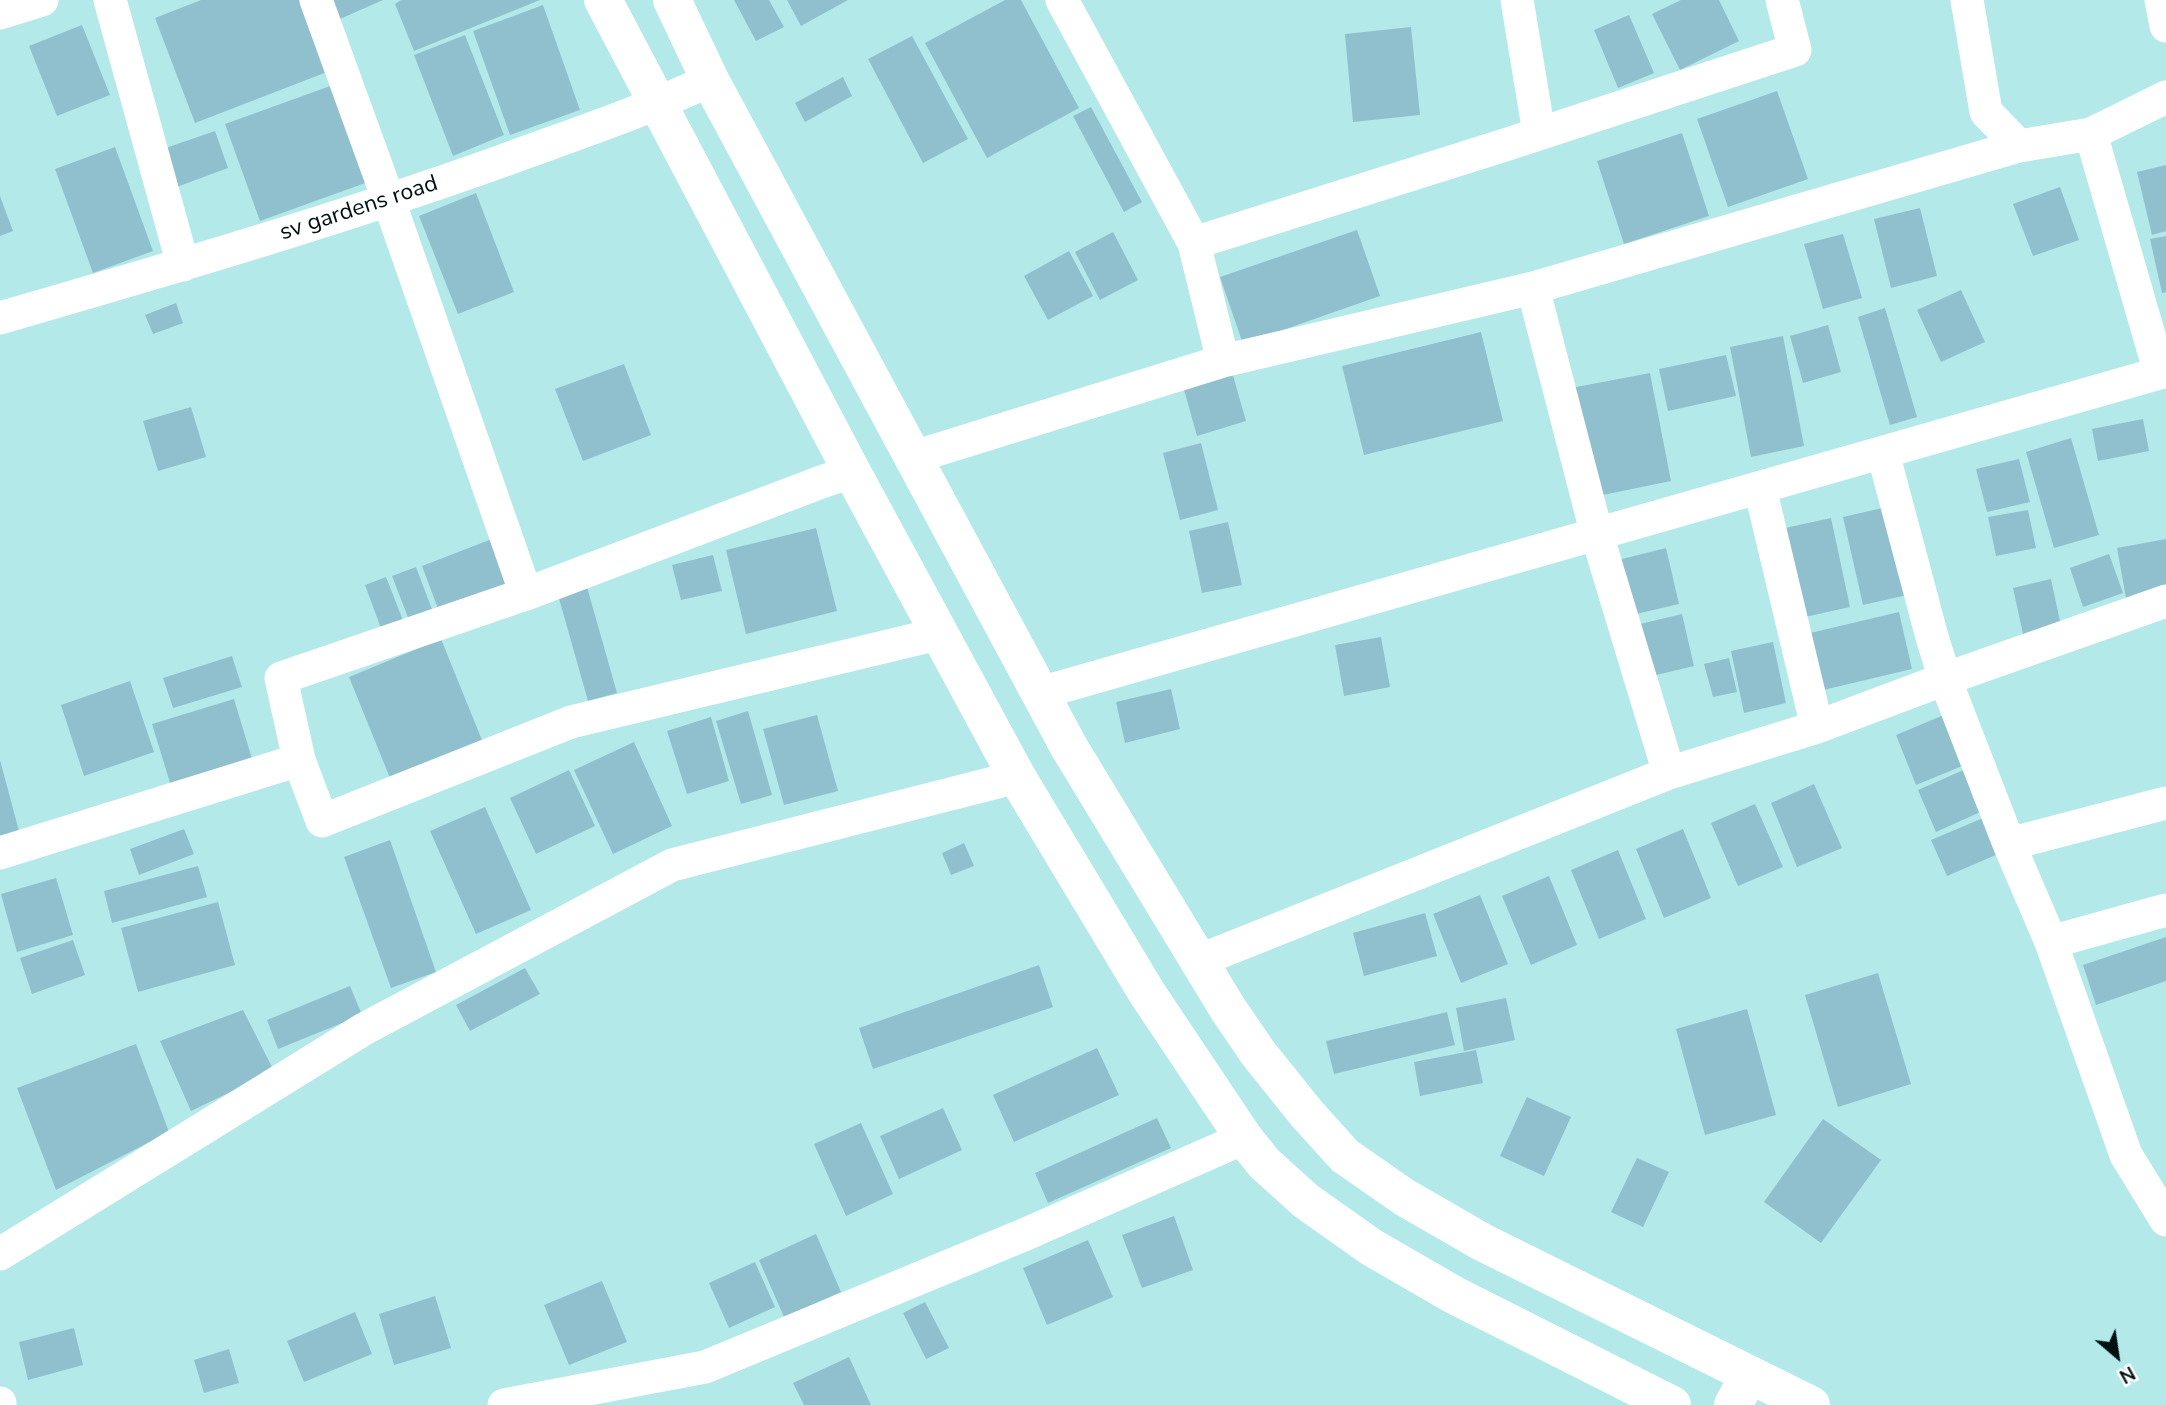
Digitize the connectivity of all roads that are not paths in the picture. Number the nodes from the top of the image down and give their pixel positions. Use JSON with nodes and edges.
{"nodes":[{"id":1,"x":42,"y":0,"type":"edge"},
{"id":2,"x":110,"y":0,"type":"edge"},
{"id":3,"x":316,"y":0,"type":"edge"},
{"id":4,"x":603,"y":0,"type":"edge"},
{"id":5,"x":672,"y":0,"type":"edge"},
{"id":6,"x":1062,"y":0,"type":"edge"},
{"id":7,"x":1517,"y":0,"type":"edge"},
{"id":8,"x":1782,"y":0,"type":"edge"},
{"id":9,"x":1967,"y":0,"type":"edge"},
{"id":10,"x":2161,"y":0,"type":"edge"},
{"id":11,"x":0,"y":13,"type":"edge"},
{"id":12,"x":2166,"y":26,"type":"edge"},
{"id":13,"x":710,"y":80,"type":"junction"},
{"id":14,"x":2166,"y":97,"type":"edge"},
{"id":15,"x":657,"y":105,"type":"junction"},
{"id":16,"x":1539,"y":133,"type":"junction"},
{"id":17,"x":2091,"y":134,"type":"junction"},
{"id":18,"x":2019,"y":146,"type":"junction"},
{"id":19,"x":389,"y":201,"type":"junction"},
{"id":20,"x":1194,"y":243,"type":"junction"},
{"id":21,"x":183,"y":265,"type":"junction"},
{"id":22,"x":1533,"y":288,"type":"junction"},
{"id":23,"x":0,"y":318,"type":"edge"},
{"id":24,"x":1223,"y":361,"type":"junction"},
{"id":25,"x":2163,"y":372,"type":"edge"},
{"id":26,"x":1883,"y":453,"type":"junction"},
{"id":27,"x":914,"y":457,"type":"junction"},
{"id":28,"x":852,"y":472,"type":"junction"},
{"id":29,"x":1760,"y":488,"type":"junction"},
{"id":30,"x":1597,"y":535,"type":"junction"},
{"id":31,"x":526,"y":594,"type":"junction"},
{"id":32,"x":2166,"y":601,"type":"edge"},
{"id":33,"x":939,"y":634,"type":"junction"},
{"id":34,"x":1945,"y":679,"type":"junction"},
{"id":35,"x":1040,"y":692,"type":"junction"},
{"id":36,"x":1817,"y":727,"type":"junction"},
{"id":37,"x":299,"y":760,"type":"junction"},
{"id":38,"x":1669,"y":773,"type":"junction"},
{"id":39,"x":1017,"y":777,"type":"junction"},
{"id":40,"x":2166,"y":803,"type":"edge"},
{"id":41,"x":2008,"y":844,"type":"junction"},
{"id":42,"x":0,"y":853,"type":"edge"},
{"id":43,"x":2166,"y":910,"type":"edge"},
{"id":44,"x":2051,"y":942,"type":"junction"},
{"id":45,"x":1198,"y":961,"type":"junction"},
{"id":46,"x":1244,"y":1138,"type":"junction"},
{"id":47,"x":2166,"y":1220,"type":"edge"},
{"id":48,"x":0,"y":1254,"type":"edge"},
{"id":49,"x":1741,"y":1391,"type":"edge"},
{"id":50,"x":504,"y":1405,"type":"edge"},
{"id":51,"x":1672,"y":1405,"type":"edge"},
{"id":52,"x":1811,"y":1405,"type":"edge"}],
"edges":[{"from":1,"to":11,"type":"street"},
{"from":2,"to":21,"type":"street"},
{"from":3,"to":19,"type":"street"},
{"from":4,"to":15,"type":"main road"},
{"from":5,"to":13,"type":"main road"},
{"from":6,"to":20,"type":"street"},
{"from":7,"to":16,"type":"street"},
{"from":8,"to":16,"type":"street"},
{"from":9,"to":18,"type":"street"},
{"from":10,"to":12,"type":"street"},
{"from":13,"to":15,"type":"street","name":"sv gardens road"},
{"from":13,"to":27,"type":"main road"},
{"from":14,"to":17,"type":"street"},
{"from":15,"to":19,"type":"street","name":"sv gardens road"},
{"from":15,"to":28,"type":"main road"},
{"from":16,"to":20,"type":"street"},
{"from":17,"to":18,"type":"street"},
{"from":17,"to":25,"type":"street"},
{"from":18,"to":22,"type":"street"},
{"from":19,"to":21,"type":"street","name":"sv gardens road"},
{"from":19,"to":31,"type":"street"},
{"from":20,"to":24,"type":"street"},
{"from":21,"to":23,"type":"street","name":"sv gardens road"},
{"from":22,"to":24,"type":"street"},
{"from":22,"to":30,"type":"street"},
{"from":24,"to":27,"type":"street"},
{"from":25,"to":26,"type":"street"},
{"from":26,"to":29,"type":"street"},
{"from":26,"to":34,"type":"street"},
{"from":27,"to":35,"type":"main road"},
{"from":28,"to":31,"type":"street"},
{"from":28,"to":33,"type":"main road"},
{"from":29,"to":30,"type":"street"},
{"from":29,"to":36,"type":"street"},
{"from":30,"to":35,"type":"street"},
{"from":30,"to":38,"type":"street"},
{"from":31,"to":37,"type":"street"},
{"from":32,"to":34,"type":"street"},
{"from":33,"to":37,"type":"street"},
{"from":33,"to":39,"type":"main road"},
{"from":34,"to":36,"type":"street"},
{"from":34,"to":41,"type":"street"},
{"from":35,"to":45,"type":"main road"},
{"from":36,"to":38,"type":"street"},
{"from":37,"to":42,"type":"street"},
{"from":38,"to":45,"type":"street"},
{"from":39,"to":46,"type":"main road"},
{"from":39,"to":48,"type":"street"},
{"from":40,"to":41,"type":"street"},
{"from":41,"to":44,"type":"street"},
{"from":43,"to":44,"type":"street"},
{"from":44,"to":47,"type":"street"},
{"from":45,"to":49,"type":"main road"},
{"from":46,"to":50,"type":"street"},
{"from":46,"to":51,"type":"main road"},
{"from":49,"to":52,"type":"main road"}]}
